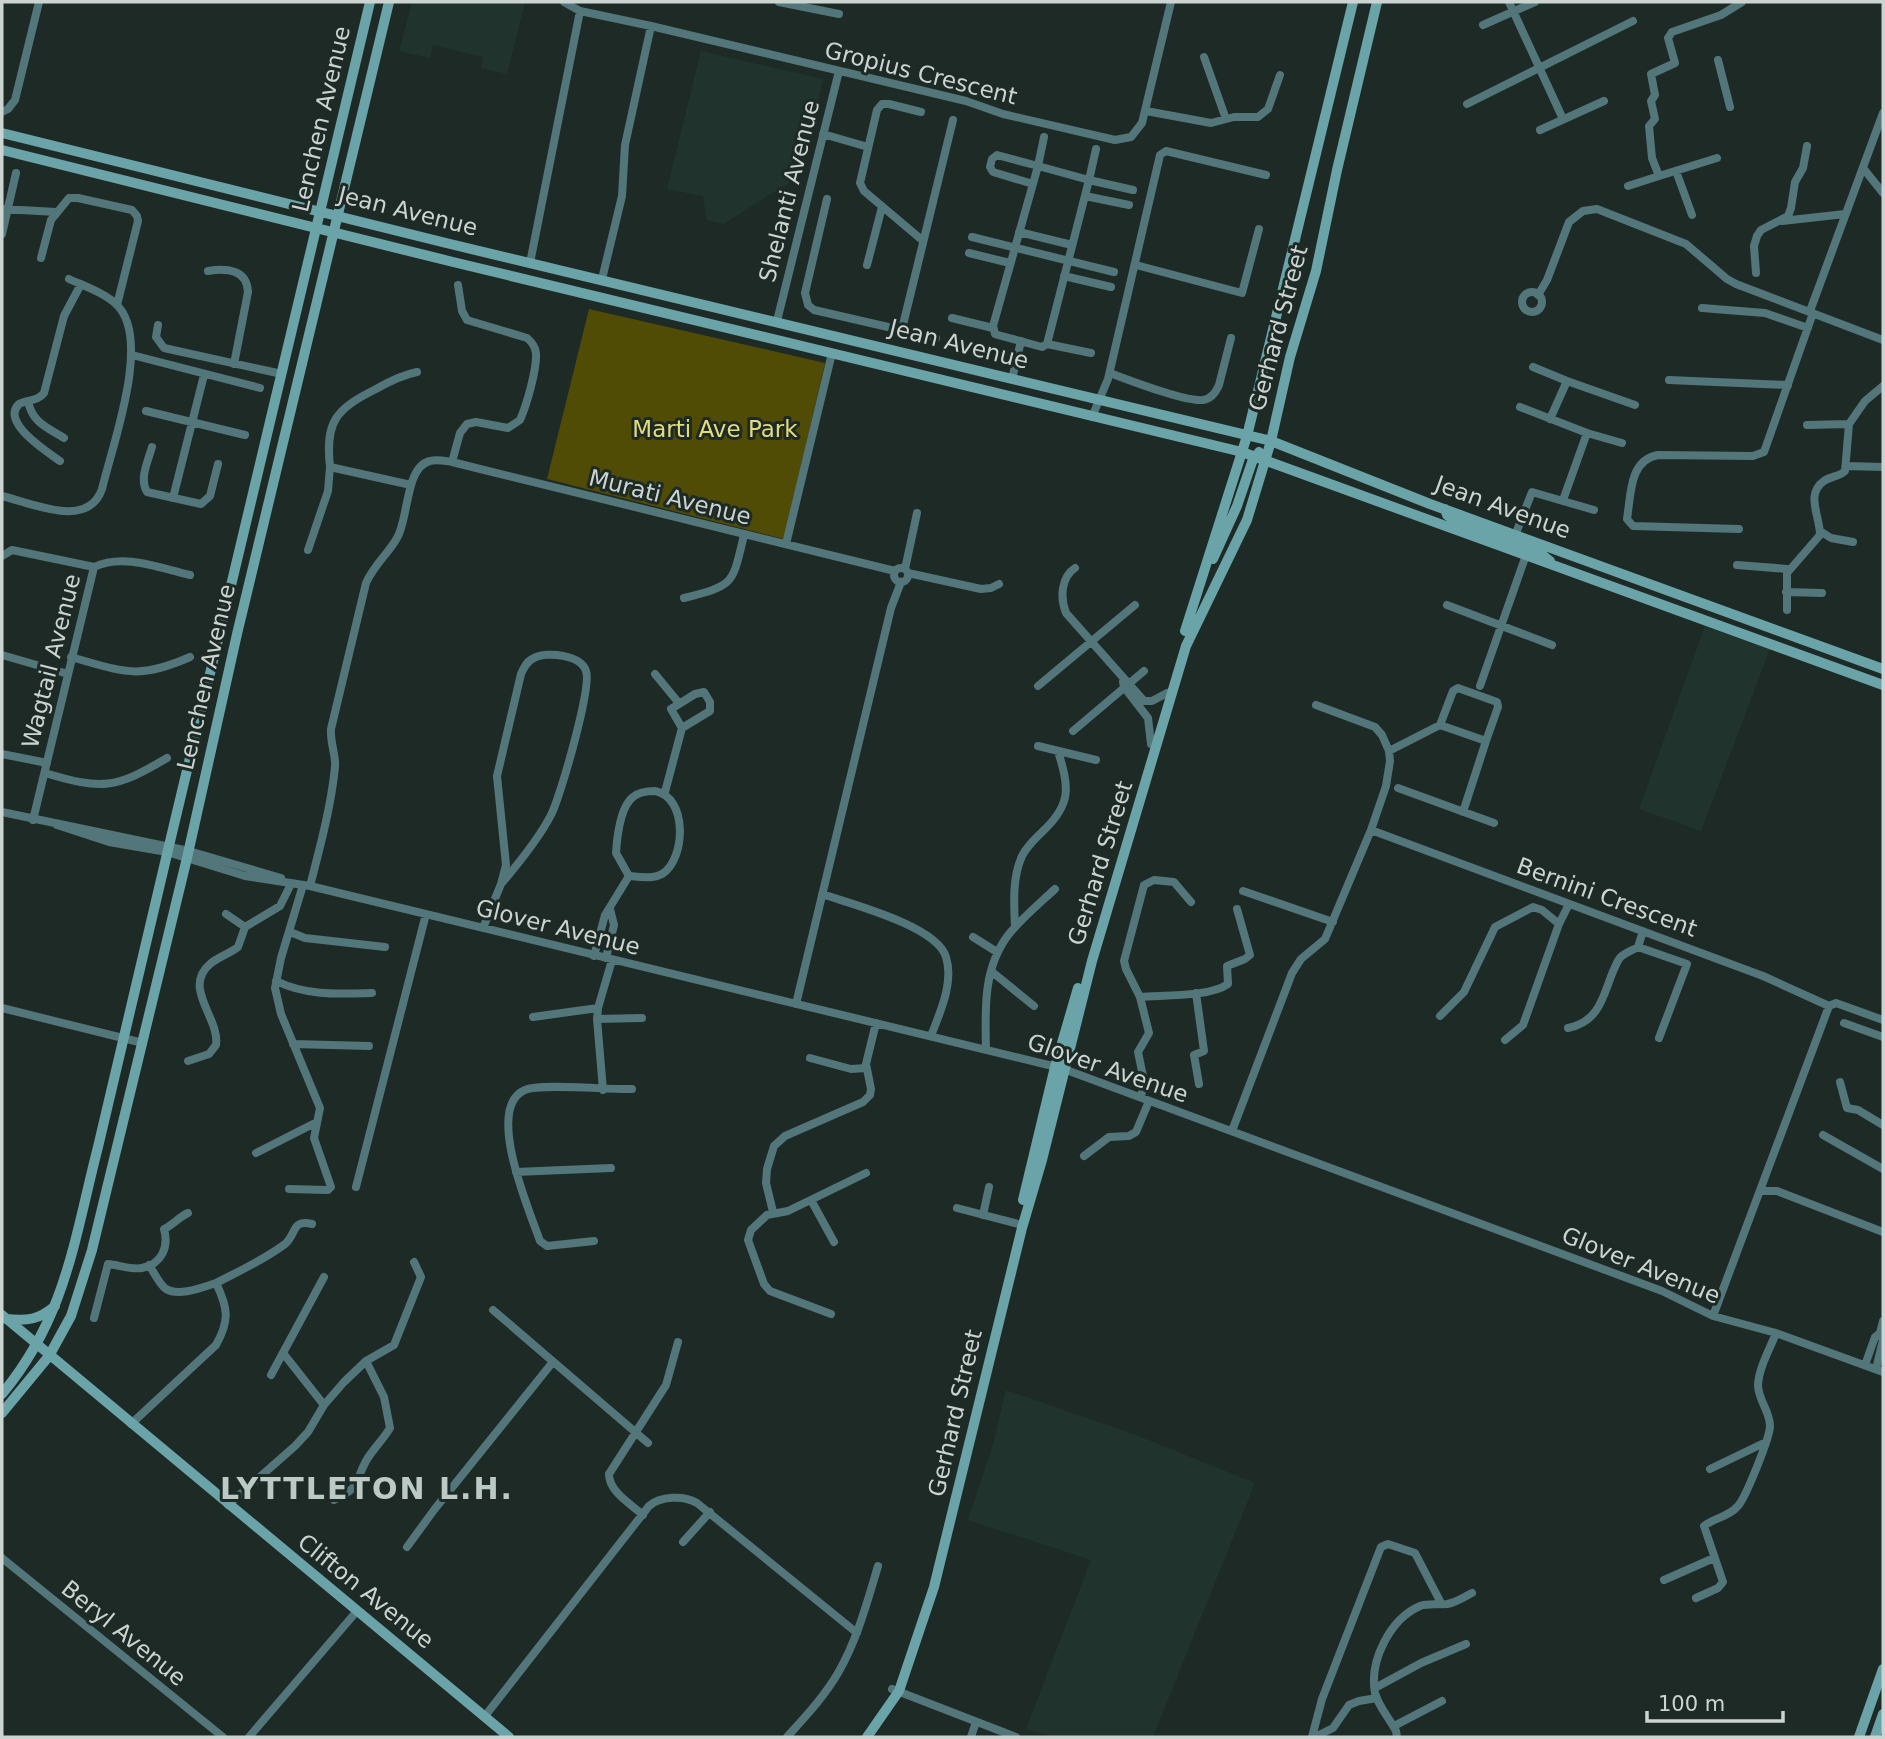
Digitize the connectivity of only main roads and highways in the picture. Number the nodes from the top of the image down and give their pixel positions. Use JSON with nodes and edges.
{"nodes":[{"id":1,"x":370,"y":2,"type":"edge"},
{"id":2,"x":389,"y":2,"type":"edge"},
{"id":3,"x":1353,"y":2,"type":"edge"},
{"id":4,"x":1377,"y":2,"type":"edge"},
{"id":5,"x":2,"y":133,"type":"edge"},
{"id":6,"x":2,"y":150,"type":"edge"},
{"id":7,"x":175,"y":175,"type":"junction"},
{"id":8,"x":219,"y":203,"type":"junction"},
{"id":9,"x":321,"y":211,"type":"junction"},
{"id":10,"x":338,"y":215,"type":"junction"},
{"id":11,"x":317,"y":228,"type":"junction"},
{"id":12,"x":334,"y":232,"type":"junction"},
{"id":13,"x":475,"y":250,"type":"junction"},
{"id":14,"x":500,"y":272,"type":"junction"},
{"id":15,"x":1247,"y":436,"type":"junction"},
{"id":16,"x":1271,"y":441,"type":"junction"},
{"id":17,"x":1242,"y":452,"type":"junction"},
{"id":18,"x":1261,"y":457,"type":"junction"},
{"id":19,"x":1445,"y":508,"type":"junction"},
{"id":20,"x":1552,"y":564,"type":"junction"},
{"id":21,"x":1203,"y":577,"type":"junction"},
{"id":22,"x":1883,"y":669,"type":"edge"},
{"id":23,"x":1883,"y":685,"type":"edge"},
{"id":24,"x":1060,"y":1068,"type":"junction"},
{"id":25,"x":57,"y":1304,"type":"junction"},
{"id":26,"x":4,"y":1317,"type":"edge"},
{"id":27,"x":38,"y":1345,"type":"junction"},
{"id":28,"x":49,"y":1356,"type":"junction"},
{"id":29,"x":2,"y":1394,"type":"edge"},
{"id":30,"x":2,"y":1413,"type":"edge"},
{"id":31,"x":1883,"y":1669,"type":"edge"},
{"id":32,"x":896,"y":1690,"type":"junction"},
{"id":33,"x":1883,"y":1714,"type":"edge"},
{"id":34,"x":509,"y":1737,"type":"edge"},
{"id":35,"x":859,"y":1737,"type":"edge"},
{"id":36,"x":867,"y":1737,"type":"edge"},
{"id":37,"x":1858,"y":1737,"type":"edge"},
{"id":38,"x":1875,"y":1737,"type":"edge"}],
"edges":[{"from":1,"to":9,"type":"main road","name":"Lenchen Avenue"},
{"from":2,"to":10,"type":"main road","name":"Lenchen Avenue"},
{"from":3,"to":15,"type":"main road","name":"Gerhard Street"},
{"from":4,"to":16,"type":"main road","name":"Gerhard Street"},
{"from":5,"to":7,"type":"main road","name":"Jean Avenue"},
{"from":6,"to":8,"type":"main road","name":"Jean Avenue"},
{"from":7,"to":8,"type":"main road"},
{"from":7,"to":9,"type":"main road","name":"Jean Avenue"},
{"from":8,"to":11,"type":"main road","name":"Jean Avenue"},
{"from":9,"to":10,"type":"main road","name":"Jean Avenue"},
{"from":9,"to":11,"type":"main road","name":"Lenchen Avenue"},
{"from":10,"to":12,"type":"main road","name":"Lenchen Avenue"},
{"from":10,"to":13,"type":"main road","name":"Jean Avenue"},
{"from":11,"to":12,"type":"main road","name":"Jean Avenue"},
{"from":11,"to":25,"type":"main road","name":"Lenchen Avenue"},
{"from":12,"to":14,"type":"main road","name":"Jean Avenue"},
{"from":12,"to":28,"type":"main road","name":"Lenchen Avenue"},
{"from":13,"to":14,"type":"main road"},
{"from":13,"to":15,"type":"main road","name":"Jean Avenue"},
{"from":14,"to":17,"type":"main road","name":"Jean Avenue"},
{"from":15,"to":16,"type":"main road","name":"Jean Avenue"},
{"from":15,"to":17,"type":"main road","name":"Gerhard Street"},
{"from":16,"to":18,"type":"main road","name":"Gerhard Street"},
{"from":16,"to":19,"type":"main road","name":"Jean Avenue"},
{"from":17,"to":18,"type":"main road","name":"Jean Avenue"},
{"from":17,"to":21,"type":"main road","name":"Gerhard Street"},
{"from":18,"to":20,"type":"main road","name":"Jean Avenue"},
{"from":18,"to":21,"type":"main road"},
{"from":18,"to":24,"type":"main road","name":"Gerhard Street"},
{"from":19,"to":20,"type":"main road"},
{"from":19,"to":22,"type":"main road","name":"Jean Avenue"},
{"from":20,"to":23,"type":"main road","name":"Jean Avenue"},
{"from":21,"to":24,"type":"main road","name":"Gerhard Street"},
{"from":24,"to":32,"type":"main road","name":"Gerhard Street"},
{"from":24,"to":32,"type":"main road","name":"Gerhard Street"},
{"from":25,"to":26,"type":"main road"},
{"from":25,"to":27,"type":"main road","name":"Lenchen Avenue"},
{"from":26,"to":27,"type":"main road","name":"Clifton Avenue"},
{"from":27,"to":28,"type":"main road","name":"Clifton Avenue"},
{"from":27,"to":29,"type":"main road","name":"Lenchen Avenue"},
{"from":28,"to":30,"type":"main road","name":"Lenchen Avenue"},
{"from":28,"to":34,"type":"main road","name":"Clifton Avenue"},
{"from":31,"to":37,"type":"main road"},
{"from":32,"to":35,"type":"main road","name":"Gerhard Street"},
{"from":32,"to":36,"type":"main road","name":"Gerhard Street"},
{"from":33,"to":38,"type":"main road"}]}
